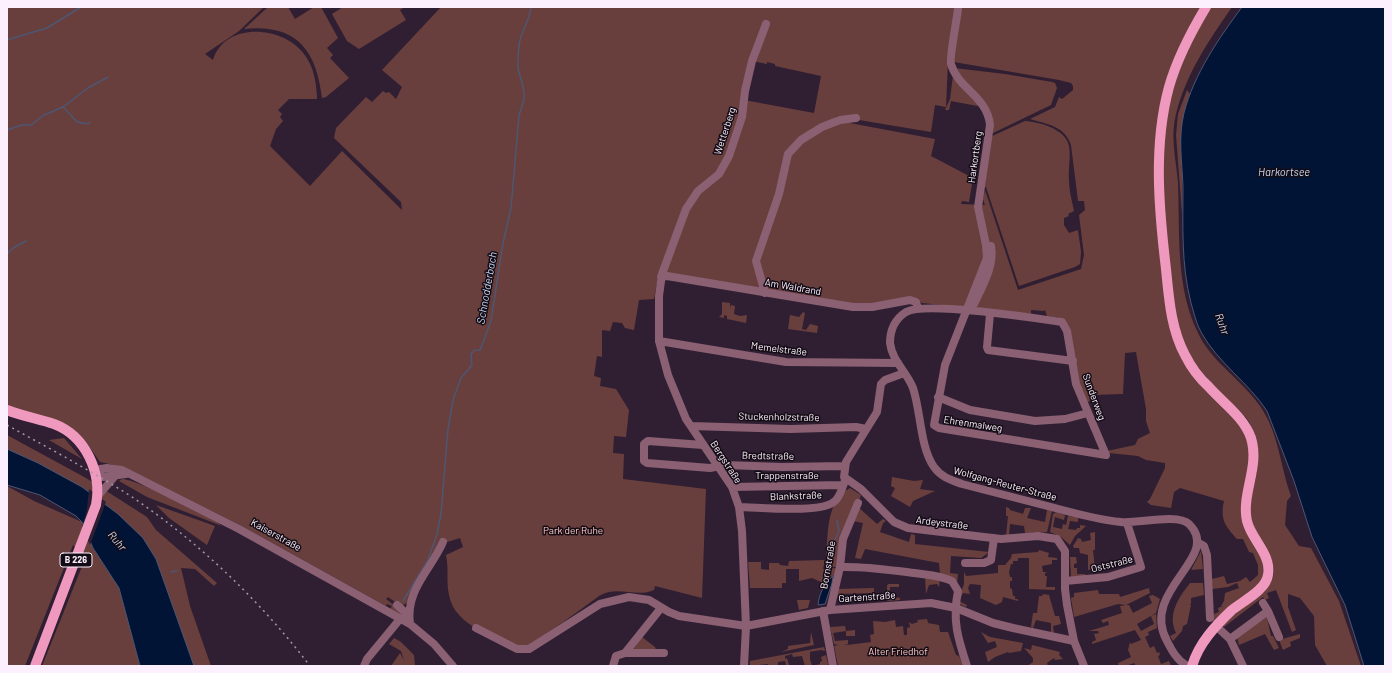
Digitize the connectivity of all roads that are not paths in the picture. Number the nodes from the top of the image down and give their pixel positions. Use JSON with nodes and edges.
{"nodes":[{"id":1,"x":1206,"y":7,"type":"edge"},
{"id":2,"x":958,"y":9,"type":"dead end"},
{"id":3,"x":766,"y":24,"type":"dead end"},
{"id":4,"x":856,"y":118,"type":"dead end"},
{"id":5,"x":661,"y":277,"type":"junction"},
{"id":6,"x":766,"y":293,"type":"junction"},
{"id":7,"x":918,"y":308,"type":"junction"},
{"id":8,"x":967,"y":310,"type":"junction"},
{"id":9,"x":990,"y":314,"type":"junction"},
{"id":10,"x":659,"y":341,"type":"junction"},
{"id":11,"x":1073,"y":360,"type":"junction"},
{"id":12,"x":898,"y":364,"type":"junction"},
{"id":13,"x":904,"y":373,"type":"junction"},
{"id":14,"x":938,"y":398,"type":"junction"},
{"id":15,"x":7,"y":410,"type":"edge"},
{"id":16,"x":1088,"y":413,"type":"junction"},
{"id":17,"x":690,"y":426,"type":"junction"},
{"id":18,"x":866,"y":429,"type":"junction"},
{"id":19,"x":703,"y":445,"type":"junction"},
{"id":20,"x":1106,"y":455,"type":"joint"},
{"id":21,"x":718,"y":466,"type":"junction"},
{"id":22,"x":844,"y":466,"type":"junction"},
{"id":23,"x":96,"y":467,"type":"junction"},
{"id":24,"x":126,"y":474,"type":"junction"},
{"id":25,"x":115,"y":476,"type":"junction"},
{"id":26,"x":844,"y":482,"type":"junction"},
{"id":27,"x":732,"y":487,"type":"junction"},
{"id":28,"x":97,"y":497,"type":"junction"},
{"id":29,"x":858,"y":503,"type":"dead end"},
{"id":30,"x":739,"y":507,"type":"junction"},
{"id":31,"x":1127,"y":523,"type":"junction"},
{"id":32,"x":994,"y":538,"type":"junction"},
{"id":33,"x":442,"y":542,"type":"dead end"},
{"id":34,"x":1197,"y":542,"type":"junction"},
{"id":35,"x":965,"y":563,"type":"dead end"},
{"id":36,"x":840,"y":567,"type":"junction"},
{"id":37,"x":1065,"y":581,"type":"junction"},
{"id":38,"x":1263,"y":603,"type":"dead end"},
{"id":39,"x":397,"y":605,"type":"dead end"},
{"id":40,"x":661,"y":608,"type":"junction"},
{"id":41,"x":956,"y":608,"type":"junction"},
{"id":42,"x":827,"y":610,"type":"junction"},
{"id":43,"x":1268,"y":611,"type":"junction"},
{"id":44,"x":1210,"y":618,"type":"dead end"},
{"id":45,"x":400,"y":620,"type":"junction"},
{"id":46,"x":410,"y":620,"type":"junction"},
{"id":47,"x":746,"y":626,"type":"junction"},
{"id":48,"x":1216,"y":626,"type":"junction"},
{"id":49,"x":476,"y":628,"type":"dead end"},
{"id":50,"x":1279,"y":637,"type":"dead end"},
{"id":51,"x":1230,"y":639,"type":"junction"},
{"id":52,"x":1074,"y":641,"type":"junction"},
{"id":53,"x":625,"y":653,"type":"junction"},
{"id":54,"x":664,"y":653,"type":"dead end"},
{"id":55,"x":614,"y":662,"type":"edge"},
{"id":56,"x":35,"y":666,"type":"edge"},
{"id":57,"x":364,"y":666,"type":"edge"},
{"id":58,"x":453,"y":666,"type":"edge"},
{"id":59,"x":744,"y":666,"type":"edge"},
{"id":60,"x":834,"y":666,"type":"edge"},
{"id":61,"x":968,"y":666,"type":"edge"},
{"id":62,"x":1084,"y":666,"type":"edge"},
{"id":63,"x":1187,"y":666,"type":"edge"},
{"id":64,"x":1192,"y":666,"type":"edge"},
{"id":65,"x":1243,"y":666,"type":"edge"}],
"edges":[{"from":1,"to":48,"type":"main road"},
{"from":2,"to":8,"type":"street","name":"Harkortberg"},
{"from":3,"to":5,"type":"street","name":"Wetterberg"},
{"from":4,"to":6,"type":"street"},
{"from":5,"to":6,"type":"street","name":"Am Waldrand"},
{"from":5,"to":10,"type":"street","name":"Bergstraße"},
{"from":6,"to":7,"type":"street","name":"Am Waldrand"},
{"from":7,"to":8,"type":"street"},
{"from":7,"to":12,"type":"street","name":"Wolfgang-Reuter-Straße"},
{"from":8,"to":9,"type":"street"},
{"from":8,"to":14,"type":"street","name":"Ehrenmalweg"},
{"from":9,"to":11,"type":"street","name":"Sunderweg"},
{"from":9,"to":11,"type":"street"},
{"from":10,"to":12,"type":"street","name":"Memelstraße"},
{"from":10,"to":17,"type":"street","name":"Bergstraße"},
{"from":11,"to":16,"type":"street","name":"Sunderweg"},
{"from":12,"to":13,"type":"street","name":"Wolfgang-Reuter-Straße"},
{"from":13,"to":18,"type":"street"},
{"from":13,"to":31,"type":"street","name":"Wolfgang-Reuter-Straße"},
{"from":14,"to":16,"type":"street"},
{"from":14,"to":20,"type":"street","name":"Ehrenmalweg"},
{"from":15,"to":23,"type":"main road","number":"B 226"},
{"from":16,"to":20,"type":"street","name":"Sunderweg"},
{"from":17,"to":18,"type":"street","name":"Stuckenholzstraße"},
{"from":17,"to":19,"type":"street","name":"Bergstraße"},
{"from":18,"to":22,"type":"street"},
{"from":19,"to":21,"type":"street","name":"Bergstraße"},
{"from":19,"to":21,"type":"street","name":"Bredtstraße"},
{"from":21,"to":22,"type":"street","name":"Bredtstraße"},
{"from":21,"to":27,"type":"street","name":"Bergstraße"},
{"from":22,"to":26,"type":"street"},
{"from":23,"to":24,"type":"street","name":"Kaiserstraße"},
{"from":23,"to":25,"type":"street"},
{"from":23,"to":28,"type":"main road","number":"B 226"},
{"from":24,"to":25,"type":"street"},
{"from":24,"to":45,"type":"street","name":"Kaiserstraße"},
{"from":25,"to":28,"type":"street"},
{"from":26,"to":27,"type":"street","name":"Trappenstraße"},
{"from":26,"to":30,"type":"street","name":"Blankstraße"},
{"from":26,"to":32,"type":"street","name":"Ardeystraße"},
{"from":27,"to":30,"type":"street","name":"Bergstraße"},
{"from":28,"to":56,"type":"main road","number":"B 226"},
{"from":29,"to":36,"type":"street","name":"Bornstraße"},
{"from":30,"to":47,"type":"street","name":"Bergstraße"},
{"from":31,"to":34,"type":"street","name":"Wolfgang-Reuter-Straße"},
{"from":31,"to":37,"type":"street","name":"Oststraße"},
{"from":32,"to":35,"type":"street"},
{"from":32,"to":37,"type":"street","name":"Ardeystraße"},
{"from":33,"to":46,"type":"street"},
{"from":34,"to":44,"type":"street"},
{"from":34,"to":63,"type":"street"},
{"from":36,"to":41,"type":"street"},
{"from":36,"to":42,"type":"street","name":"Bornstraße"},
{"from":37,"to":52,"type":"street","name":"Ardeystraße"},
{"from":38,"to":43,"type":"street"},
{"from":39,"to":46,"type":"street"},
{"from":40,"to":47,"type":"street","name":"Gartenstraße"},
{"from":40,"to":49,"type":"street","name":"Gartenstraße"},
{"from":40,"to":53,"type":"street"},
{"from":41,"to":42,"type":"street","name":"Gartenstraße"},
{"from":41,"to":52,"type":"street","name":"Gartenstraße"},
{"from":41,"to":61,"type":"street"},
{"from":42,"to":47,"type":"street","name":"Gartenstraße"},
{"from":42,"to":60,"type":"street","name":"Bornstraße"},
{"from":43,"to":50,"type":"street"},
{"from":43,"to":51,"type":"street"},
{"from":45,"to":46,"type":"street","name":"Kaiserstraße"},
{"from":45,"to":57,"type":"street"},
{"from":46,"to":58,"type":"street","name":"Kaiserstraße"},
{"from":47,"to":59,"type":"street","name":"Bergstraße"},
{"from":48,"to":51,"type":"street"},
{"from":48,"to":64,"type":"main road"},
{"from":51,"to":65,"type":"street"},
{"from":52,"to":62,"type":"street","name":"Ardeystraße"},
{"from":53,"to":54,"type":"street"},
{"from":53,"to":55,"type":"street"}]}
